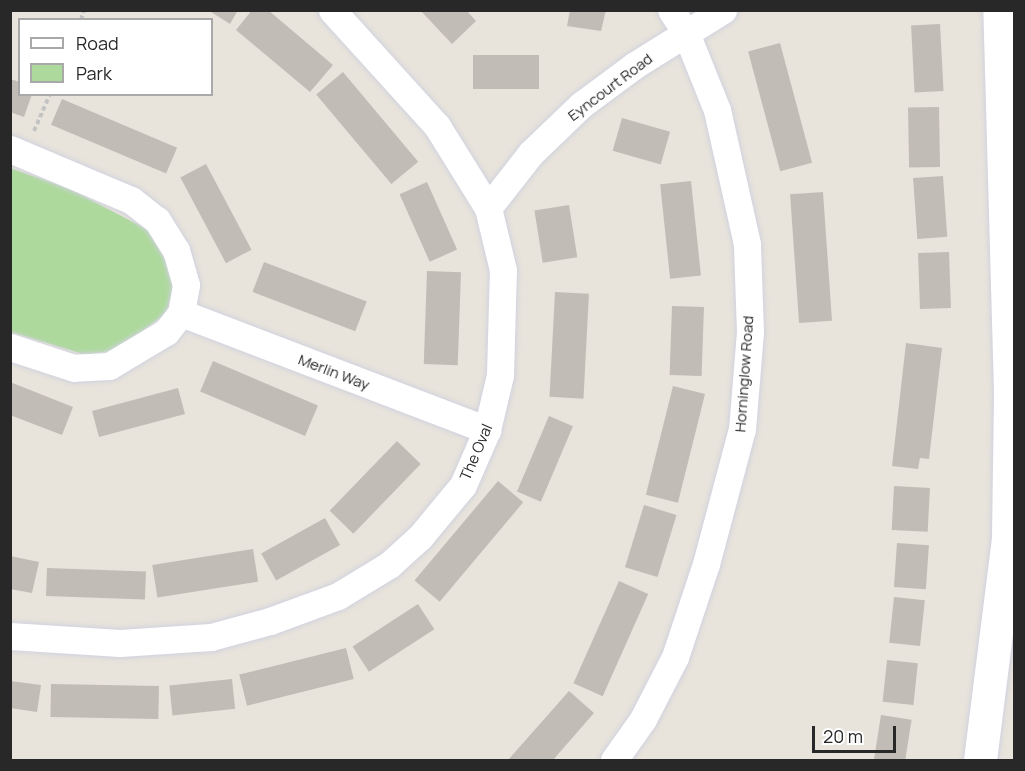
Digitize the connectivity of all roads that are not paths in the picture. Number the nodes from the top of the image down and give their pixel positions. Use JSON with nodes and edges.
{"nodes":[{"id":1,"x":332,"y":10,"type":"edge"},
{"id":2,"x":671,"y":10,"type":"edge"},
{"id":3,"x":723,"y":10,"type":"edge"},
{"id":4,"x":999,"y":10,"type":"edge"},
{"id":5,"x":686,"y":33,"type":"junction"},
{"id":6,"x":10,"y":149,"type":"edge"},
{"id":7,"x":488,"y":208,"type":"junction"},
{"id":8,"x":181,"y":313,"type":"junction"},
{"id":9,"x":10,"y":347,"type":"edge"},
{"id":10,"x":487,"y":430,"type":"junction"},
{"id":11,"x":1011,"y":536,"type":"edge"},
{"id":12,"x":10,"y":636,"type":"edge"},
{"id":13,"x":614,"y":760,"type":"edge"},
{"id":14,"x":980,"y":760,"type":"edge"}],
"edges":[{"from":1,"to":7,"type":"street","name":"The Oval"},
{"from":2,"to":5,"type":"street","name":"Horninglow Road"},
{"from":3,"to":5,"type":"street","name":"Eyncourt Road"},
{"from":4,"to":11,"type":"street"},
{"from":5,"to":7,"type":"street","name":"Eyncourt Road"},
{"from":5,"to":13,"type":"street","name":"Horninglow Road"},
{"from":6,"to":8,"type":"street"},
{"from":7,"to":10,"type":"street","name":"The Oval"},
{"from":8,"to":9,"type":"street"},
{"from":8,"to":10,"type":"street","name":"Merlin Way"},
{"from":10,"to":12,"type":"street","name":"The Oval"},
{"from":11,"to":14,"type":"street"}]}
